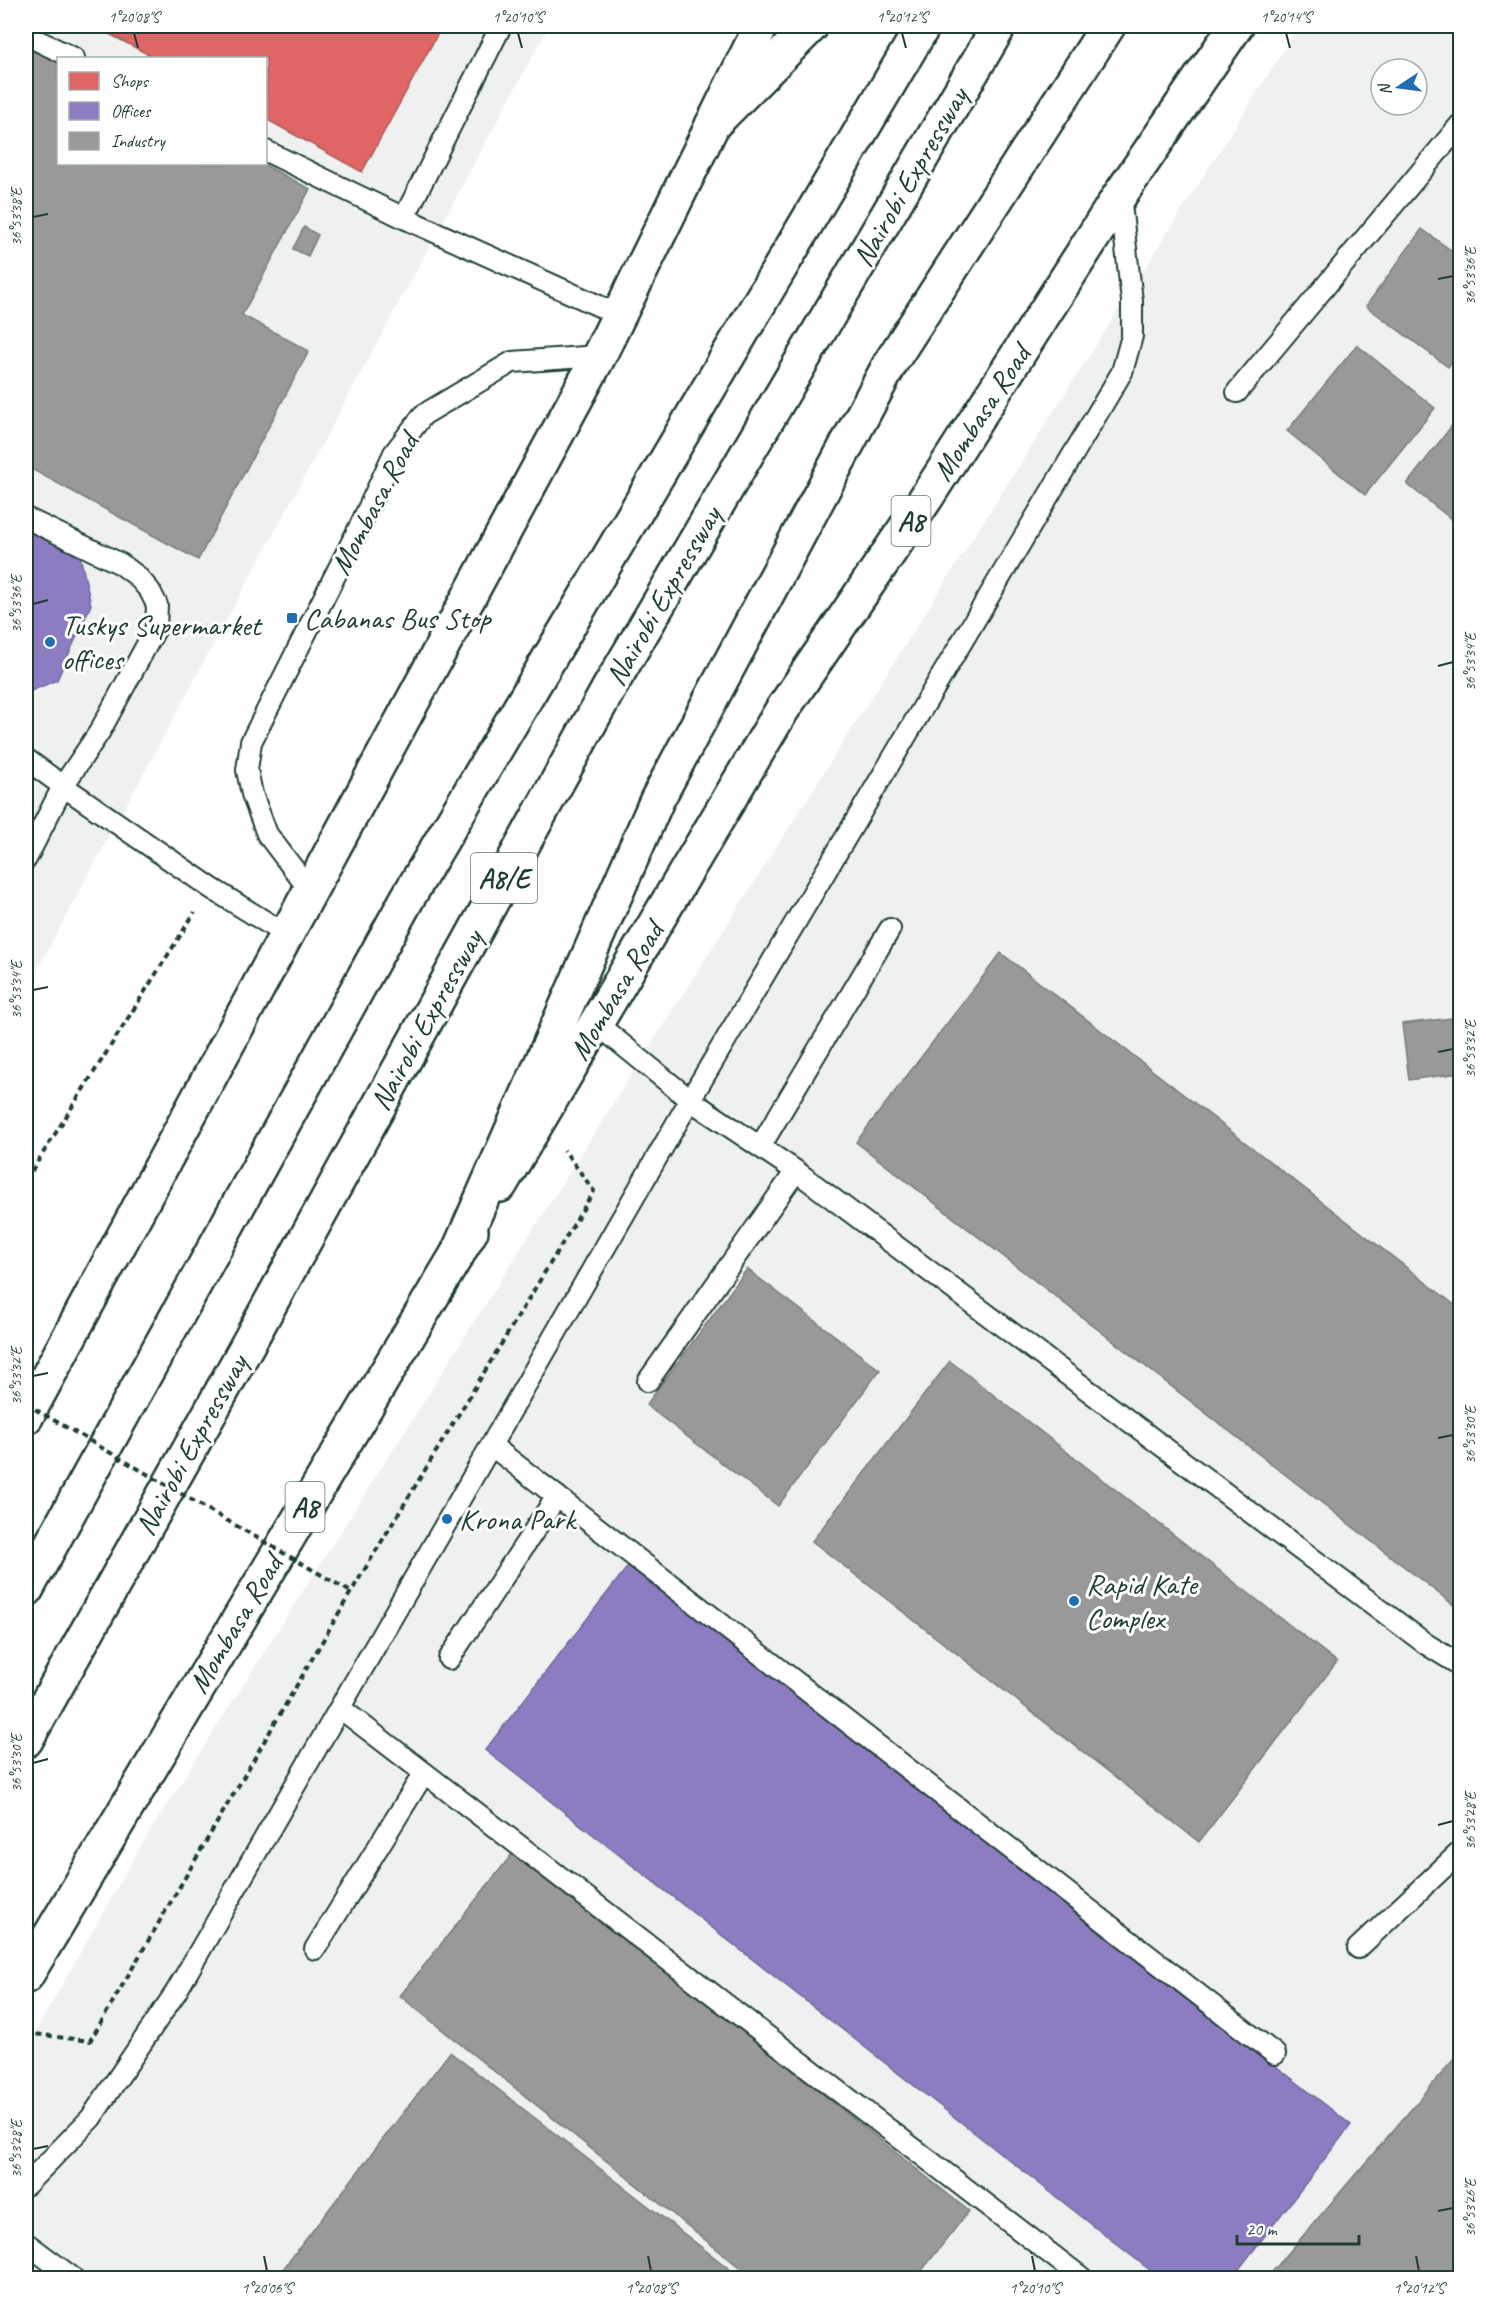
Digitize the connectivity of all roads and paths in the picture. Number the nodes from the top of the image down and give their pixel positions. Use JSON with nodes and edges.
{"nodes":[{"id":1,"x":501,"y":26,"type":"edge"},
{"id":2,"x":761,"y":26,"type":"edge"},
{"id":3,"x":812,"y":26,"type":"edge"},
{"id":4,"x":923,"y":26,"type":"edge"},
{"id":5,"x":999,"y":26,"type":"edge"},
{"id":6,"x":1108,"y":26,"type":"edge"},
{"id":7,"x":1236,"y":26,"type":"edge"},
{"id":8,"x":26,"y":35,"type":"edge"},
{"id":9,"x":72,"y":57,"type":"edge"},
{"id":10,"x":712,"y":125,"type":"junction"},
{"id":11,"x":1461,"y":125,"type":"edge"},
{"id":12,"x":267,"y":151,"type":"edge"},
{"id":13,"x":1120,"y":195,"type":"junction"},
{"id":14,"x":404,"y":218,"type":"junction"},
{"id":15,"x":619,"y":315,"type":"junction"},
{"id":16,"x":599,"y":356,"type":"junction"},
{"id":17,"x":1237,"y":392,"type":"dead end"},
{"id":18,"x":26,"y":518,"type":"edge"},
{"id":19,"x":26,"y":759,"type":"edge"},
{"id":20,"x":63,"y":786,"type":"junction"},
{"id":21,"x":26,"y":859,"type":"edge"},
{"id":22,"x":211,"y":888,"type":"junction"},
{"id":23,"x":311,"y":892,"type":"junction"},
{"id":24,"x":890,"y":929,"type":"dead end"},
{"id":25,"x":287,"y":935,"type":"junction"},
{"id":26,"x":597,"y":1024,"type":"junction"},
{"id":27,"x":690,"y":1100,"type":"junction"},
{"id":28,"x":540,"y":1118,"type":"junction"},
{"id":29,"x":759,"y":1147,"type":"junction"},
{"id":30,"x":796,"y":1171,"type":"junction"},
{"id":31,"x":26,"y":1180,"type":"edge"},
{"id":32,"x":457,"y":1255,"type":"junction"},
{"id":33,"x":648,"y":1381,"type":"dead end"},
{"id":34,"x":26,"y":1404,"type":"edge"},
{"id":35,"x":26,"y":1417,"type":"edge"},
{"id":36,"x":492,"y":1446,"type":"junction"},
{"id":37,"x":557,"y":1496,"type":"junction"},
{"id":38,"x":26,"y":1590,"type":"edge"},
{"id":39,"x":351,"y":1592,"type":"junction"},
{"id":40,"x":449,"y":1659,"type":"dead end"},
{"id":41,"x":1461,"y":1665,"type":"edge"},
{"id":42,"x":340,"y":1708,"type":"junction"},
{"id":43,"x":26,"y":1740,"type":"edge"},
{"id":44,"x":424,"y":1773,"type":"junction"},
{"id":45,"x":1461,"y":1852,"type":"edge"},
{"id":46,"x":1358,"y":1948,"type":"dead end"},
{"id":47,"x":315,"y":1949,"type":"dead end"},
{"id":48,"x":26,"y":1976,"type":"edge"},
{"id":49,"x":26,"y":2033,"type":"edge"},
{"id":50,"x":1275,"y":2054,"type":"dead end"},
{"id":51,"x":26,"y":2185,"type":"edge"},
{"id":52,"x":26,"y":2242,"type":"edge"},
{"id":53,"x":74,"y":2278,"type":"edge"},
{"id":54,"x":1082,"y":2278,"type":"edge"}],
"edges":[{"from":1,"to":14,"type":"lane"},
{"from":2,"to":10,"type":"highway"},
{"from":3,"to":10,"type":"highway"},
{"from":4,"to":38,"type":"highway","number":"A8/E"},
{"from":5,"to":43,"type":"highway","name":"Nairobi Expressway","number":"A8/E"},
{"from":6,"to":32,"type":"highway"},
{"from":7,"to":13,"type":"highway","name":"Mombasa Road","number":"A8"},
{"from":8,"to":9,"type":"lane"},
{"from":10,"to":15,"type":"highway"},
{"from":11,"to":17,"type":"lane"},
{"from":12,"to":14,"type":"lane"},
{"from":13,"to":26,"type":"highway","name":"Mombasa Road","number":"A8"},
{"from":13,"to":27,"type":"lane"},
{"from":14,"to":15,"type":"lane"},
{"from":15,"to":16,"type":"highway"},
{"from":16,"to":23,"type":"highway"},
{"from":16,"to":23,"type":"lane","name":"Mombasa Road"},
{"from":18,"to":20,"type":"lane"},
{"from":19,"to":20,"type":"lane"},
{"from":20,"to":21,"type":"lane"},
{"from":20,"to":22,"type":"lane"},
{"from":22,"to":25,"type":"lane"},
{"from":22,"to":31,"type":"path"},
{"from":23,"to":25,"type":"highway"},
{"from":24,"to":29,"type":"lane"},
{"from":25,"to":35,"type":"highway"},
{"from":26,"to":27,"type":"lane"},
{"from":26,"to":28,"type":"highway","name":"Mombasa Road","number":"A8"},
{"from":27,"to":29,"type":"lane"},
{"from":27,"to":36,"type":"lane"},
{"from":28,"to":32,"type":"highway","name":"Mombasa Road","number":"A8"},
{"from":28,"to":39,"type":"path"},
{"from":29,"to":30,"type":"lane"},
{"from":30,"to":33,"type":"lane"},
{"from":30,"to":41,"type":"lane"},
{"from":32,"to":48,"type":"highway","name":"Mombasa Road","number":"A8"},
{"from":34,"to":39,"type":"path","bridge":true},
{"from":36,"to":37,"type":"lane"},
{"from":36,"to":42,"type":"lane"},
{"from":37,"to":40,"type":"lane"},
{"from":37,"to":50,"type":"lane"},
{"from":39,"to":49,"type":"path"},
{"from":42,"to":44,"type":"lane"},
{"from":42,"to":51,"type":"lane"},
{"from":44,"to":47,"type":"lane"},
{"from":44,"to":54,"type":"lane"},
{"from":45,"to":46,"type":"lane"},
{"from":52,"to":53,"type":"lane"}]}
